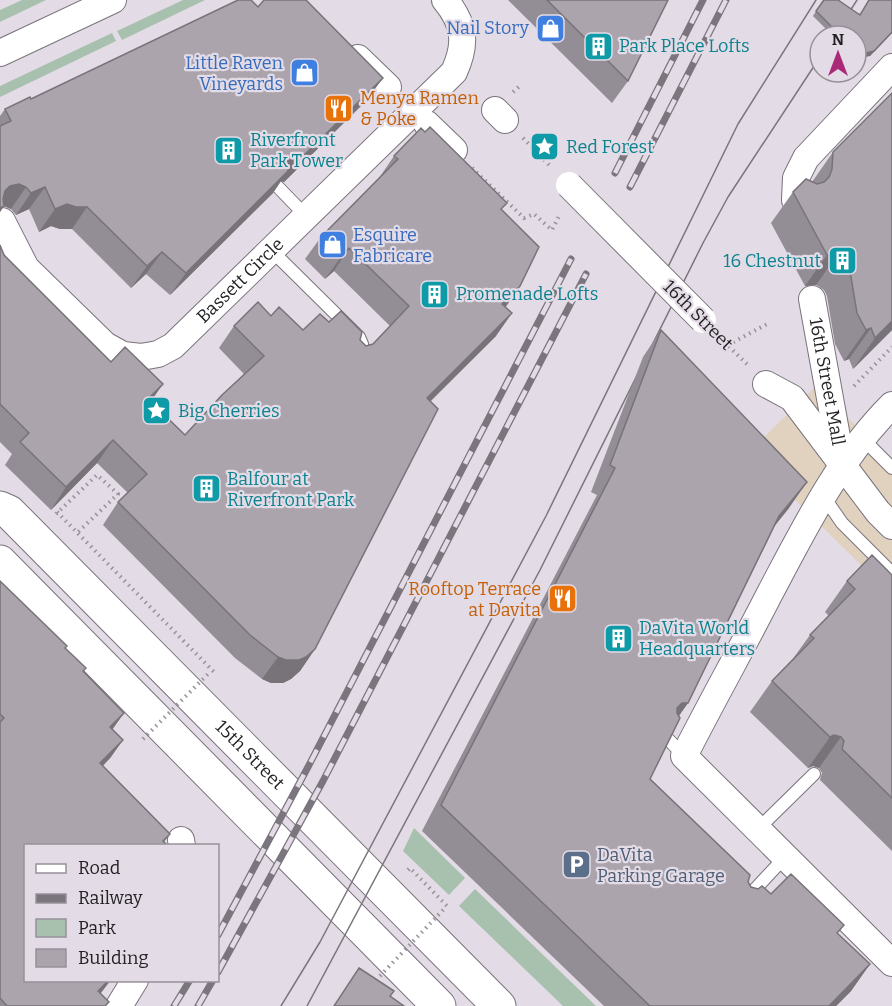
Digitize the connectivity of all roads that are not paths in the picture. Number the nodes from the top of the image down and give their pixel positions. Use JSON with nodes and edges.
{"nodes":[{"id":1,"x":112,"y":0,"type":"edge"},
{"id":2,"x":445,"y":0,"type":"edge"},
{"id":3,"x":339,"y":39,"type":"edge"},
{"id":4,"x":0,"y":53,"type":"edge"},
{"id":5,"x":892,"y":67,"type":"edge"},
{"id":6,"x":388,"y":87,"type":"dead end"},
{"id":7,"x":427,"y":124,"type":"dead end"},
{"id":8,"x":454,"y":150,"type":"edge"},
{"id":9,"x":571,"y":186,"type":"road end"},
{"id":10,"x":278,"y":187,"type":"edge"},
{"id":11,"x":795,"y":200,"type":"edge"},
{"id":12,"x":306,"y":216,"type":"junction"},
{"id":13,"x":2,"y":221,"type":"edge"},
{"id":14,"x":271,"y":250,"type":"junction"},
{"id":15,"x":812,"y":299,"type":"dead end"},
{"id":16,"x":703,"y":320,"type":"road end"},
{"id":17,"x":352,"y":360,"type":"edge"},
{"id":18,"x":766,"y":384,"type":"road end"},
{"id":19,"x":892,"y":405,"type":"edge"},
{"id":20,"x":863,"y":439,"type":"junction"},
{"id":21,"x":842,"y":466,"type":"junction"},
{"id":22,"x":892,"y":468,"type":"edge"},
{"id":23,"x":824,"y":497,"type":"junction"},
{"id":24,"x":0,"y":508,"type":"edge"},
{"id":25,"x":892,"y":526,"type":"edge"},
{"id":26,"x":0,"y":562,"type":"edge"},
{"id":27,"x":892,"y":573,"type":"edge"},
{"id":28,"x":666,"y":737,"type":"edge"},
{"id":29,"x":684,"y":756,"type":"junction"},
{"id":30,"x":814,"y":774,"type":"dead end"},
{"id":31,"x":758,"y":829,"type":"junction"},
{"id":32,"x":785,"y":857,"type":"junction"},
{"id":33,"x":738,"y":907,"type":"edge"},
{"id":34,"x":892,"y":963,"type":"edge"},
{"id":35,"x":134,"y":982,"type":"edge"},
{"id":36,"x":120,"y":1006,"type":"edge"},
{"id":37,"x":439,"y":1006,"type":"edge"},
{"id":38,"x":499,"y":1006,"type":"edge"}],
"edges":[{"from":1,"to":4,"type":"street"},
{"from":2,"to":12,"type":"street","name":"Bassett Circle"},
{"from":3,"to":6,"type":"street"},
{"from":5,"to":11,"type":"street"},
{"from":7,"to":8,"type":"street"},
{"from":9,"to":16,"type":"street","name":"16th Street","bridge":true},
{"from":10,"to":12,"type":"lane"},
{"from":12,"to":14,"type":"street","name":"Bassett Circle"},
{"from":13,"to":14,"type":"street","name":"Bassett Circle"},
{"from":14,"to":17,"type":"lane"},
{"from":15,"to":21,"type":"street","name":"16th Street Mall"},
{"from":18,"to":21,"type":"street"},
{"from":19,"to":20,"type":"street"},
{"from":20,"to":21,"type":"street"},
{"from":20,"to":22,"type":"lane"},
{"from":21,"to":23,"type":"street"},
{"from":21,"to":25,"type":"street"},
{"from":23,"to":27,"type":"lane"},
{"from":23,"to":29,"type":"street"},
{"from":24,"to":38,"type":"main road","name":"15th Street"},
{"from":26,"to":37,"type":"main road"},
{"from":28,"to":29,"type":"lane"},
{"from":29,"to":31,"type":"street"},
{"from":30,"to":31,"type":"lane"},
{"from":31,"to":32,"type":"street"},
{"from":32,"to":33,"type":"lane"},
{"from":32,"to":34,"type":"street"},
{"from":35,"to":36,"type":"street"}]}
